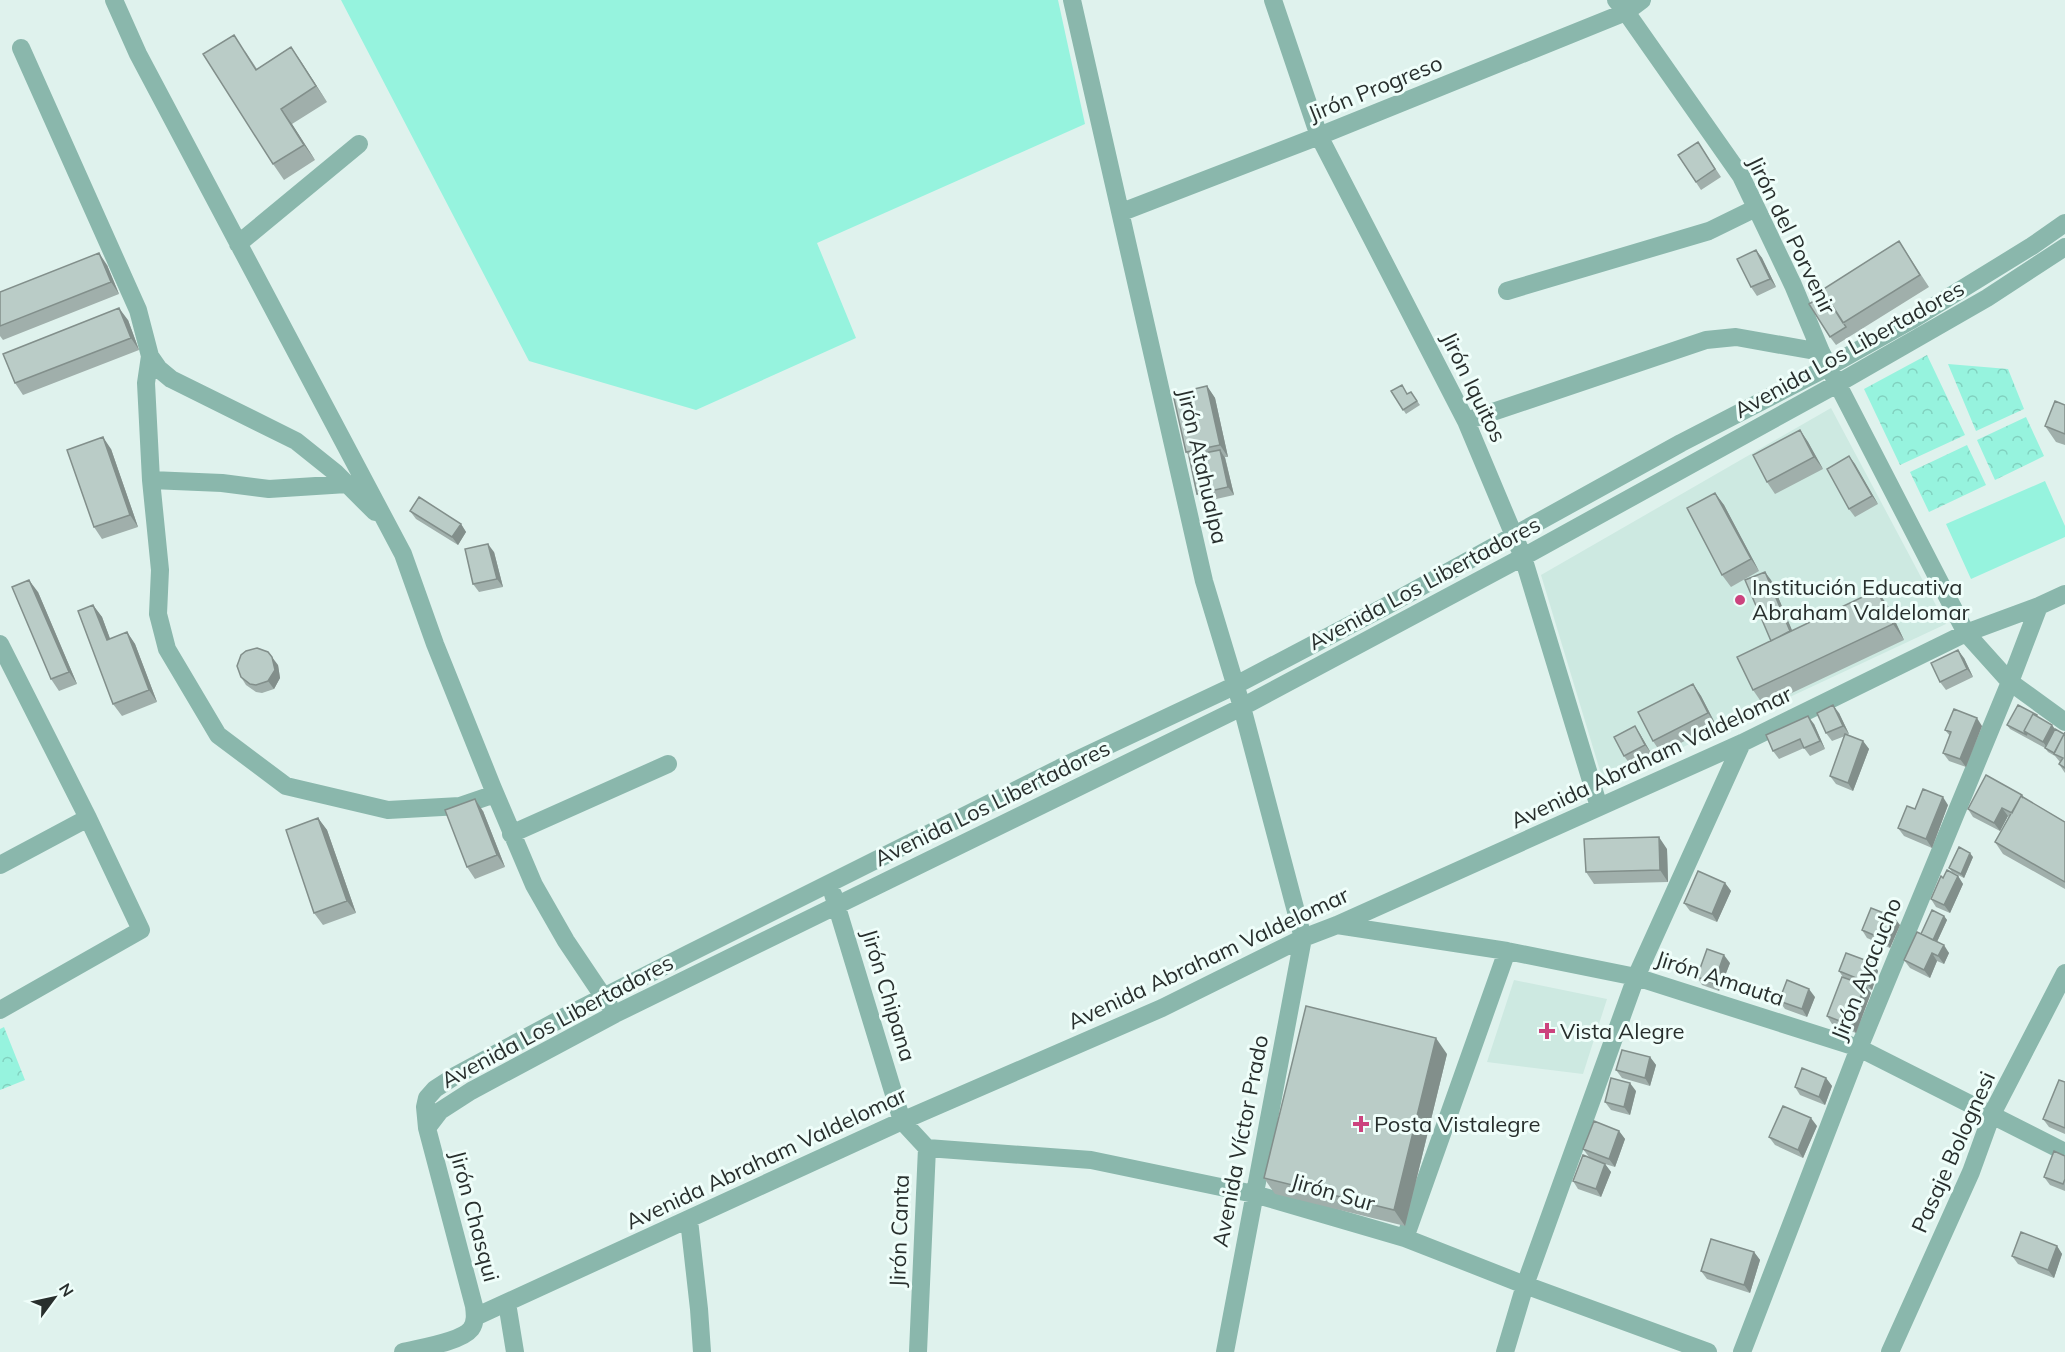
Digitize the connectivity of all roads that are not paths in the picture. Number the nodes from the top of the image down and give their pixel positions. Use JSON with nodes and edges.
{"nodes":[{"id":1,"x":114,"y":0,"type":"edge"},
{"id":2,"x":1072,"y":0,"type":"edge"},
{"id":3,"x":1273,"y":0,"type":"edge"},
{"id":4,"x":1642,"y":0,"type":"edge"},
{"id":5,"x":1621,"y":6,"type":"edge"},
{"id":6,"x":21,"y":48,"type":"dead end"},
{"id":7,"x":1319,"y":136,"type":"junction"},
{"id":8,"x":359,"y":144,"type":"dead end"},
{"id":9,"x":1756,"y":208,"type":"junction"},
{"id":10,"x":1122,"y":212,"type":"junction"},
{"id":11,"x":2065,"y":223,"type":"edge"},
{"id":12,"x":238,"y":244,"type":"junction"},
{"id":13,"x":2032,"y":246,"type":"junction"},
{"id":14,"x":2060,"y":256,"type":"edge"},
{"id":15,"x":1507,"y":291,"type":"dead end"},
{"id":16,"x":150,"y":356,"type":"junction"},
{"id":17,"x":1824,"y":359,"type":"junction"},
{"id":18,"x":1837,"y":384,"type":"junction"},
{"id":19,"x":1466,"y":421,"type":"junction"},
{"id":20,"x":151,"y":480,"type":"junction"},
{"id":21,"x":347,"y":484,"type":"junction"},
{"id":22,"x":387,"y":524,"type":"junction"},
{"id":23,"x":1514,"y":535,"type":"junction"},
{"id":24,"x":1523,"y":557,"type":"junction"},
{"id":25,"x":2065,"y":594,"type":"edge"},
{"id":26,"x":2039,"y":606,"type":"junction"},
{"id":27,"x":1966,"y":633,"type":"junction"},
{"id":28,"x":0,"y":644,"type":"edge"},
{"id":29,"x":7,"y":673,"type":"edge"},
{"id":30,"x":2010,"y":682,"type":"junction"},
{"id":31,"x":1234,"y":686,"type":"junction"},
{"id":32,"x":1242,"y":707,"type":"junction"},
{"id":33,"x":2065,"y":722,"type":"edge"},
{"id":34,"x":1742,"y":743,"type":"junction"},
{"id":35,"x":668,"y":764,"type":"dead end"},
{"id":36,"x":495,"y":794,"type":"junction"},
{"id":37,"x":984,"y":806,"type":"junction"},
{"id":38,"x":1599,"y":807,"type":"junction"},
{"id":39,"x":88,"y":818,"type":"junction"},
{"id":40,"x":995,"y":828,"type":"junction"},
{"id":41,"x":511,"y":834,"type":"junction"},
{"id":42,"x":928,"y":834,"type":"junction"},
{"id":43,"x":939,"y":856,"type":"junction"},
{"id":44,"x":0,"y":865,"type":"edge"},
{"id":45,"x":828,"y":883,"type":"junction"},
{"id":46,"x":837,"y":906,"type":"junction"},
{"id":47,"x":1337,"y":925,"type":"junction"},
{"id":48,"x":1303,"y":938,"type":"junction"},
{"id":49,"x":1507,"y":951,"type":"junction"},
{"id":50,"x":2065,"y":973,"type":"edge"},
{"id":51,"x":1636,"y":977,"type":"junction"},
{"id":52,"x":604,"y":996,"type":"junction"},
{"id":53,"x":0,"y":1010,"type":"edge"},
{"id":54,"x":615,"y":1014,"type":"junction"},
{"id":55,"x":1859,"y":1048,"type":"junction"},
{"id":56,"x":1992,"y":1114,"type":"junction"},
{"id":57,"x":902,"y":1121,"type":"junction"},
{"id":58,"x":427,"y":1128,"type":"junction"},
{"id":59,"x":927,"y":1148,"type":"junction"},
{"id":60,"x":2065,"y":1152,"type":"edge"},
{"id":61,"x":1254,"y":1194,"type":"junction"},
{"id":62,"x":689,"y":1220,"type":"junction"},
{"id":63,"x":1405,"y":1238,"type":"junction"},
{"id":64,"x":1525,"y":1285,"type":"junction"},
{"id":65,"x":507,"y":1303,"type":"junction"},
{"id":66,"x":475,"y":1317,"type":"junction"},
{"id":67,"x":402,"y":1352,"type":"edge"},
{"id":68,"x":515,"y":1352,"type":"edge"},
{"id":69,"x":702,"y":1352,"type":"edge"},
{"id":70,"x":918,"y":1352,"type":"edge"},
{"id":71,"x":1225,"y":1352,"type":"edge"},
{"id":72,"x":1505,"y":1352,"type":"edge"},
{"id":73,"x":1708,"y":1352,"type":"edge"},
{"id":74,"x":1742,"y":1352,"type":"edge"},
{"id":75,"x":1890,"y":1352,"type":"edge"}],
"edges":[{"from":1,"to":12,"type":"street"},
{"from":2,"to":10,"type":"street","name":"Jirón Atahualpa"},
{"from":3,"to":7,"type":"street","name":"Jirón Iquitos"},
{"from":4,"to":5,"type":"street","name":"Jirón Progreso"},
{"from":5,"to":7,"type":"street","name":"Jirón Progreso"},
{"from":5,"to":9,"type":"street","name":"Jirón del Porvenir"},
{"from":6,"to":16,"type":"street"},
{"from":7,"to":10,"type":"street","name":"Jirón Progreso"},
{"from":7,"to":19,"type":"street","name":"Jirón Iquitos"},
{"from":8,"to":12,"type":"street"},
{"from":9,"to":15,"type":"street"},
{"from":9,"to":17,"type":"street","name":"Jirón del Porvenir"},
{"from":10,"to":31,"type":"street","name":"Jirón Atahualpa"},
{"from":11,"to":13,"type":"street","name":"Avenida Los Libertadores"},
{"from":12,"to":22,"type":"street"},
{"from":13,"to":14,"type":"street"},
{"from":13,"to":17,"type":"street","name":"Avenida Los Libertadores"},
{"from":14,"to":18,"type":"street","name":"Avenida Los Libertadores"},
{"from":16,"to":20,"type":"street"},
{"from":16,"to":21,"type":"street"},
{"from":17,"to":18,"type":"street","name":"Jirón del Porvenir"},
{"from":17,"to":19,"type":"street"},
{"from":17,"to":23,"type":"street","name":"Avenida Los Libertadores"},
{"from":18,"to":24,"type":"street","name":"Avenida Los Libertadores"},
{"from":18,"to":27,"type":"street","name":"Jirón del Porvenir"},
{"from":19,"to":23,"type":"street","name":"Jirón Iquitos"},
{"from":20,"to":21,"type":"street"},
{"from":20,"to":36,"type":"street"},
{"from":21,"to":22,"type":"street"},
{"from":22,"to":36,"type":"street"},
{"from":23,"to":24,"type":"street","name":"Jirón Iquitos"},
{"from":23,"to":31,"type":"street","name":"Avenida Los Libertadores"},
{"from":24,"to":32,"type":"street","name":"Avenida Los Libertadores"},
{"from":24,"to":38,"type":"street","name":"Jirón Iquitos"},
{"from":25,"to":26,"type":"street","name":"Avenida Abraham Valdelomar"},
{"from":26,"to":27,"type":"street","name":"Avenida Abraham Valdelomar"},
{"from":26,"to":30,"type":"street","name":"Jirón Ayacucho"},
{"from":27,"to":30,"type":"street","name":"Jirón del Porvenir"},
{"from":27,"to":34,"type":"street","name":"Avenida Abraham Valdelomar"},
{"from":28,"to":29,"type":"street"},
{"from":29,"to":39,"type":"street"},
{"from":30,"to":33,"type":"street","name":"Jirón del Porvenir"},
{"from":30,"to":55,"type":"street","name":"Jirón Ayacucho"},
{"from":31,"to":32,"type":"street","name":"Jirón Atahualpa"},
{"from":31,"to":37,"type":"street","name":"Avenida Los Libertadores"},
{"from":32,"to":40,"type":"street","name":"Avenida Los Libertadores"},
{"from":32,"to":48,"type":"street","name":"Jirón Atahualpa"},
{"from":34,"to":38,"type":"street","name":"Avenida Abraham Valdelomar"},
{"from":34,"to":51,"type":"street"},
{"from":35,"to":41,"type":"street"},
{"from":36,"to":41,"type":"street"},
{"from":37,"to":40,"type":"street"},
{"from":37,"to":42,"type":"street","name":"Avenida Los Libertadores"},
{"from":38,"to":47,"type":"street","name":"Avenida Abraham Valdelomar"},
{"from":39,"to":44,"type":"street"},
{"from":39,"to":53,"type":"street"},
{"from":40,"to":43,"type":"street","name":"Avenida Los Libertadores"},
{"from":41,"to":52,"type":"street"},
{"from":42,"to":43,"type":"street"},
{"from":42,"to":45,"type":"street","name":"Avenida Los Libertadores"},
{"from":43,"to":46,"type":"street","name":"Avenida Los Libertadores"},
{"from":45,"to":46,"type":"street","name":"Jirón Chipana"},
{"from":45,"to":52,"type":"street","name":"Avenida Los Libertadores"},
{"from":46,"to":54,"type":"street","name":"Avenida Los Libertadores"},
{"from":46,"to":57,"type":"street","name":"Jirón Chipana"},
{"from":47,"to":48,"type":"street","name":"Avenida Abraham Valdelomar"},
{"from":47,"to":49,"type":"street","name":"Jirón Amauta"},
{"from":48,"to":57,"type":"street","name":"Avenida Abraham Valdelomar"},
{"from":48,"to":61,"type":"street","name":"Avenida Víctor Prado"},
{"from":49,"to":51,"type":"street","name":"Jirón Amauta"},
{"from":49,"to":63,"type":"street"},
{"from":50,"to":56,"type":"street","name":"Pasaje Bolognesi"},
{"from":51,"to":55,"type":"street","name":"Jirón Amauta"},
{"from":51,"to":64,"type":"street"},
{"from":52,"to":54,"type":"street"},
{"from":52,"to":58,"type":"street","name":"Avenida Los Libertadores"},
{"from":54,"to":58,"type":"street","name":"Avenida Los Libertadores"},
{"from":55,"to":56,"type":"street","name":"Jirón Amauta"},
{"from":55,"to":74,"type":"street","name":"Jirón Ayacucho"},
{"from":56,"to":60,"type":"street","name":"Jirón Amauta"},
{"from":56,"to":75,"type":"street","name":"Pasaje Bolognesi"},
{"from":57,"to":59,"type":"street","name":"Jirón Canta"},
{"from":57,"to":62,"type":"street","name":"Avenida Abraham Valdelomar"},
{"from":58,"to":66,"type":"street","name":"Jirón Chasqui"},
{"from":59,"to":61,"type":"street","name":"Jirón Sur"},
{"from":59,"to":70,"type":"street","name":"Jirón Canta"},
{"from":61,"to":63,"type":"street","name":"Jirón Sur"},
{"from":61,"to":71,"type":"street","name":"Avenida Víctor Prado"},
{"from":62,"to":65,"type":"street","name":"Avenida Abraham Valdelomar"},
{"from":62,"to":69,"type":"street"},
{"from":63,"to":64,"type":"street","name":"Jirón Sur"},
{"from":64,"to":72,"type":"street"},
{"from":64,"to":73,"type":"street","name":"Jirón Sur"},
{"from":65,"to":66,"type":"street","name":"Avenida Abraham Valdelomar"},
{"from":65,"to":68,"type":"street","name":"Jirón Chasqui"},
{"from":66,"to":67,"type":"street","name":"Avenida Abraham Valdelomar"}]}
